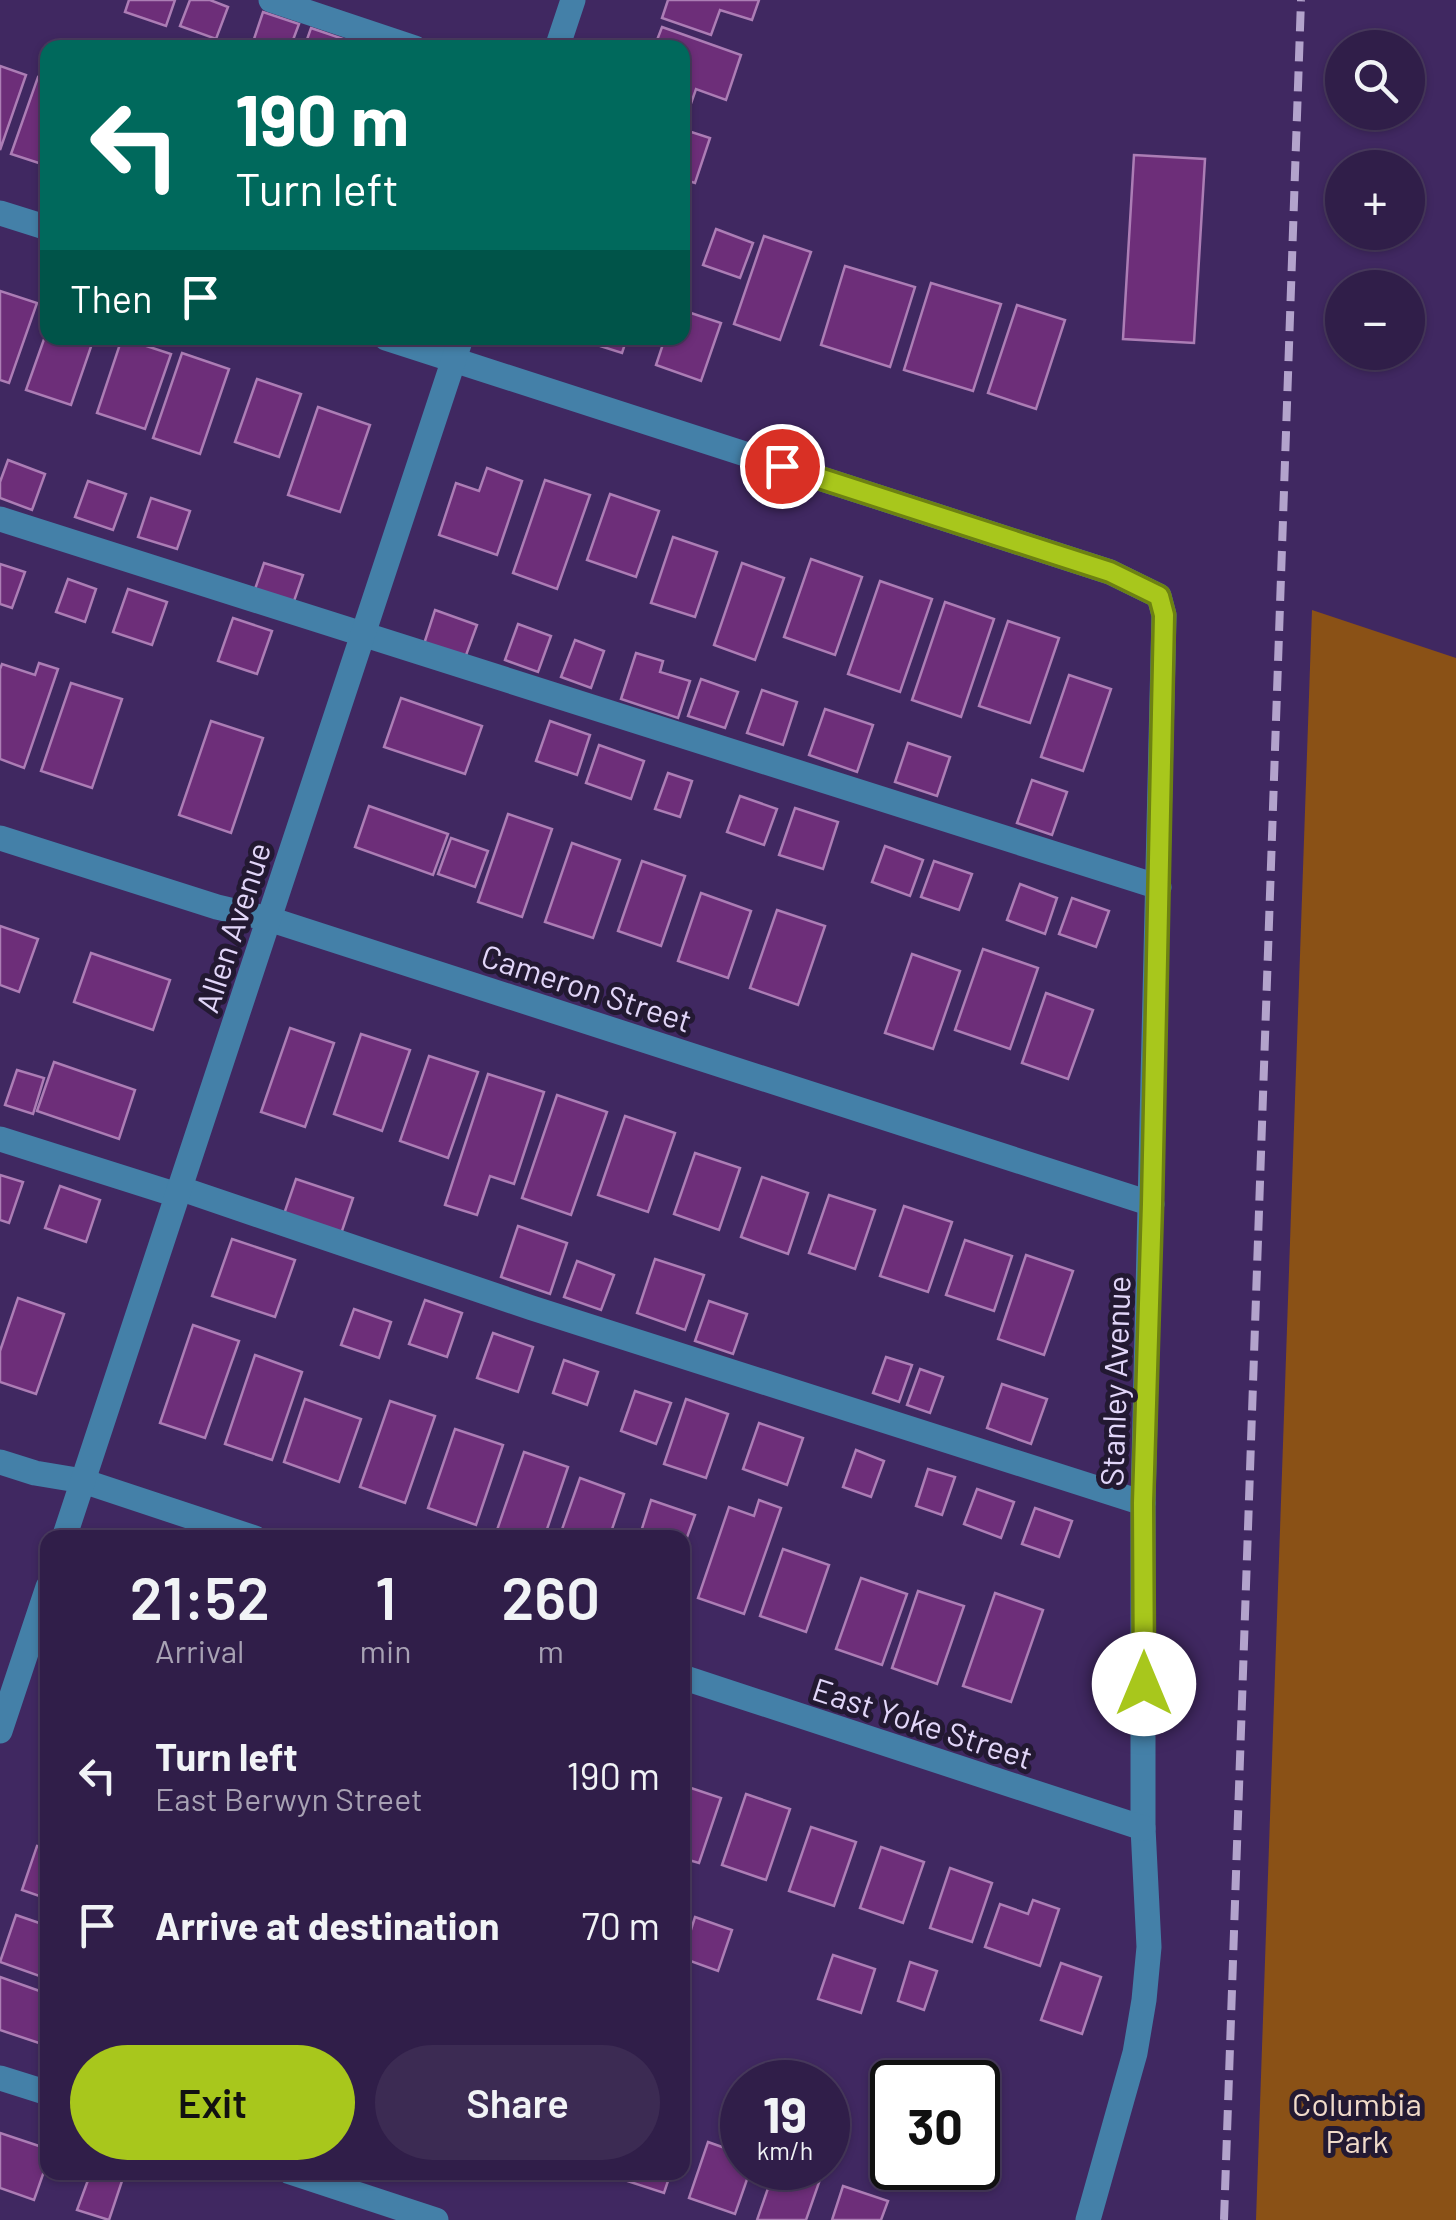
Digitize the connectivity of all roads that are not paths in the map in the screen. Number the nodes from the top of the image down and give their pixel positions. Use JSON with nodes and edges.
{"nodes":[{"id":1,"x":271,"y":0,"type":"edge"},
{"id":2,"x":572,"y":0,"type":"edge"},
{"id":3,"x":391,"y":40,"type":"edge"},
{"id":4,"x":560,"y":40,"type":"edge"},
{"id":5,"x":0,"y":212,"type":"edge"},
{"id":6,"x":40,"y":225,"type":"edge"},
{"id":7,"x":457,"y":348,"type":"edge"},
{"id":8,"x":0,"y":519,"type":"edge"},
{"id":9,"x":362,"y":635,"type":"junction"},
{"id":10,"x":0,"y":838,"type":"edge"},
{"id":11,"x":1159,"y":888,"type":"junction"},
{"id":12,"x":269,"y":919,"type":"junction"},
{"id":13,"x":0,"y":1139,"type":"edge"},
{"id":14,"x":178,"y":1192,"type":"junction"},
{"id":15,"x":1152,"y":1204,"type":"junction"},
{"id":16,"x":0,"y":1462,"type":"edge"},
{"id":17,"x":83,"y":1481,"type":"junction"},
{"id":18,"x":1143,"y":1503,"type":"junction"},
{"id":19,"x":67,"y":1530,"type":"edge"},
{"id":20,"x":232,"y":1530,"type":"edge"},
{"id":21,"x":40,"y":1611,"type":"edge"},
{"id":22,"x":690,"y":1681,"type":"edge"},
{"id":23,"x":0,"y":1731,"type":"edge"},
{"id":24,"x":1144,"y":1828,"type":"junction"},
{"id":25,"x":0,"y":2078,"type":"edge"},
{"id":26,"x":40,"y":2091,"type":"edge"},
{"id":27,"x":314,"y":2180,"type":"edge"},
{"id":28,"x":436,"y":2220,"type":"edge"},
{"id":29,"x":1088,"y":2220,"type":"edge"}],
"edges":[{"from":1,"to":3,"type":"street"},
{"from":2,"to":4,"type":"street"},
{"from":5,"to":6,"type":"street"},
{"from":7,"to":9,"type":"street","name":"Allen Avenue"},
{"from":7,"to":11,"type":"street","name":"Stanley Avenue"},
{"from":8,"to":9,"type":"street"},
{"from":9,"to":11,"type":"street"},
{"from":9,"to":12,"type":"street","name":"Allen Avenue"},
{"from":10,"to":12,"type":"street","name":"Cameron Street"},
{"from":11,"to":15,"type":"street","name":"Stanley Avenue"},
{"from":12,"to":14,"type":"street","name":"Allen Avenue"},
{"from":12,"to":15,"type":"street","name":"Cameron Street"},
{"from":13,"to":14,"type":"street"},
{"from":14,"to":17,"type":"street","name":"Allen Avenue"},
{"from":14,"to":18,"type":"street"},
{"from":15,"to":18,"type":"street","name":"Stanley Avenue"},
{"from":16,"to":17,"type":"street"},
{"from":17,"to":19,"type":"street","name":"Allen Avenue"},
{"from":17,"to":20,"type":"street"},
{"from":18,"to":24,"type":"street","name":"Stanley Avenue"},
{"from":21,"to":23,"type":"street"},
{"from":22,"to":24,"type":"street","name":"East Yoke Street"},
{"from":24,"to":29,"type":"street","name":"Stanley Avenue"},
{"from":25,"to":26,"type":"street"},
{"from":27,"to":28,"type":"street"}]}
